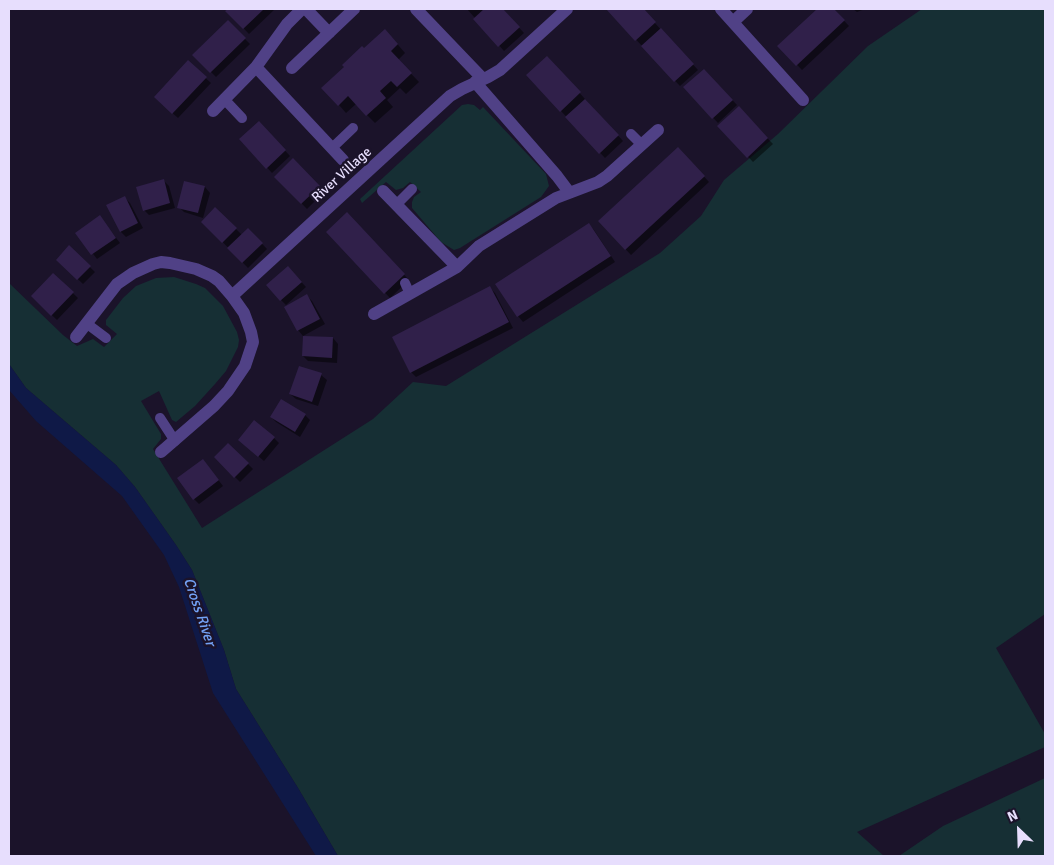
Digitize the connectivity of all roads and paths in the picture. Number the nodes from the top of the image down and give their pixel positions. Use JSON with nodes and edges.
{"nodes":[{"id":1,"x":302,"y":9,"type":"edge"},
{"id":2,"x":306,"y":9,"type":"edge"},
{"id":3,"x":354,"y":9,"type":"edge"},
{"id":4,"x":416,"y":9,"type":"edge"},
{"id":5,"x":567,"y":9,"type":"edge"},
{"id":6,"x":721,"y":9,"type":"edge"},
{"id":7,"x":747,"y":9,"type":"edge"},
{"id":8,"x":733,"y":22,"type":"junction"},
{"id":9,"x":328,"y":33,"type":"junction"},
{"id":10,"x":256,"y":67,"type":"junction"},
{"id":11,"x":292,"y":68,"type":"dead end"},
{"id":12,"x":479,"y":81,"type":"junction"},
{"id":13,"x":224,"y":100,"type":"junction"},
{"id":14,"x":803,"y":100,"type":"dead end"},
{"id":15,"x":213,"y":111,"type":"dead end"},
{"id":16,"x":242,"y":118,"type":"dead end"},
{"id":17,"x":353,"y":128,"type":"dead end"},
{"id":18,"x":658,"y":130,"type":"dead end"},
{"id":19,"x":631,"y":134,"type":"dead end"},
{"id":20,"x":642,"y":145,"type":"junction"},
{"id":21,"x":332,"y":148,"type":"junction"},
{"id":22,"x":343,"y":160,"type":"dead end"},
{"id":23,"x":412,"y":189,"type":"dead end"},
{"id":24,"x":383,"y":191,"type":"dead end"},
{"id":25,"x":569,"y":192,"type":"junction"},
{"id":26,"x":396,"y":204,"type":"junction"},
{"id":27,"x":456,"y":267,"type":"junction"},
{"id":28,"x":232,"y":296,"type":"junction"},
{"id":29,"x":374,"y":314,"type":"dead end"},
{"id":30,"x":86,"y":323,"type":"junction"},
{"id":31,"x":76,"y":337,"type":"dead end"},
{"id":32,"x":106,"y":338,"type":"dead end"},
{"id":33,"x":160,"y":418,"type":"dead end"},
{"id":34,"x":175,"y":441,"type":"junction"},
{"id":35,"x":161,"y":452,"type":"dead end"}],
"edges":[{"from":1,"to":10,"type":"street"},
{"from":2,"to":9,"type":"street"},
{"from":3,"to":9,"type":"street"},
{"from":4,"to":12,"type":"street"},
{"from":5,"to":12,"type":"street","name":"River Village"},
{"from":6,"to":8,"type":"street"},
{"from":7,"to":8,"type":"street"},
{"from":8,"to":14,"type":"street"},
{"from":9,"to":11,"type":"street"},
{"from":10,"to":13,"type":"street"},
{"from":10,"to":21,"type":"street","name":"River Village"},
{"from":12,"to":25,"type":"street"},
{"from":12,"to":28,"type":"street","name":"River Village"},
{"from":13,"to":15,"type":"street"},
{"from":13,"to":16,"type":"lane"},
{"from":17,"to":21,"type":"lane","name":"River Village"},
{"from":18,"to":20,"type":"street"},
{"from":19,"to":20,"type":"lane"},
{"from":20,"to":25,"type":"street"},
{"from":21,"to":22,"type":"street","name":"River Village"},
{"from":23,"to":26,"type":"lane"},
{"from":24,"to":26,"type":"street"},
{"from":25,"to":27,"type":"street"},
{"from":26,"to":27,"type":"street"},
{"from":27,"to":29,"type":"street"},
{"from":28,"to":30,"type":"street"},
{"from":28,"to":34,"type":"street"},
{"from":30,"to":31,"type":"street"},
{"from":30,"to":32,"type":"lane"},
{"from":33,"to":34,"type":"lane"},
{"from":34,"to":35,"type":"street"}]}
